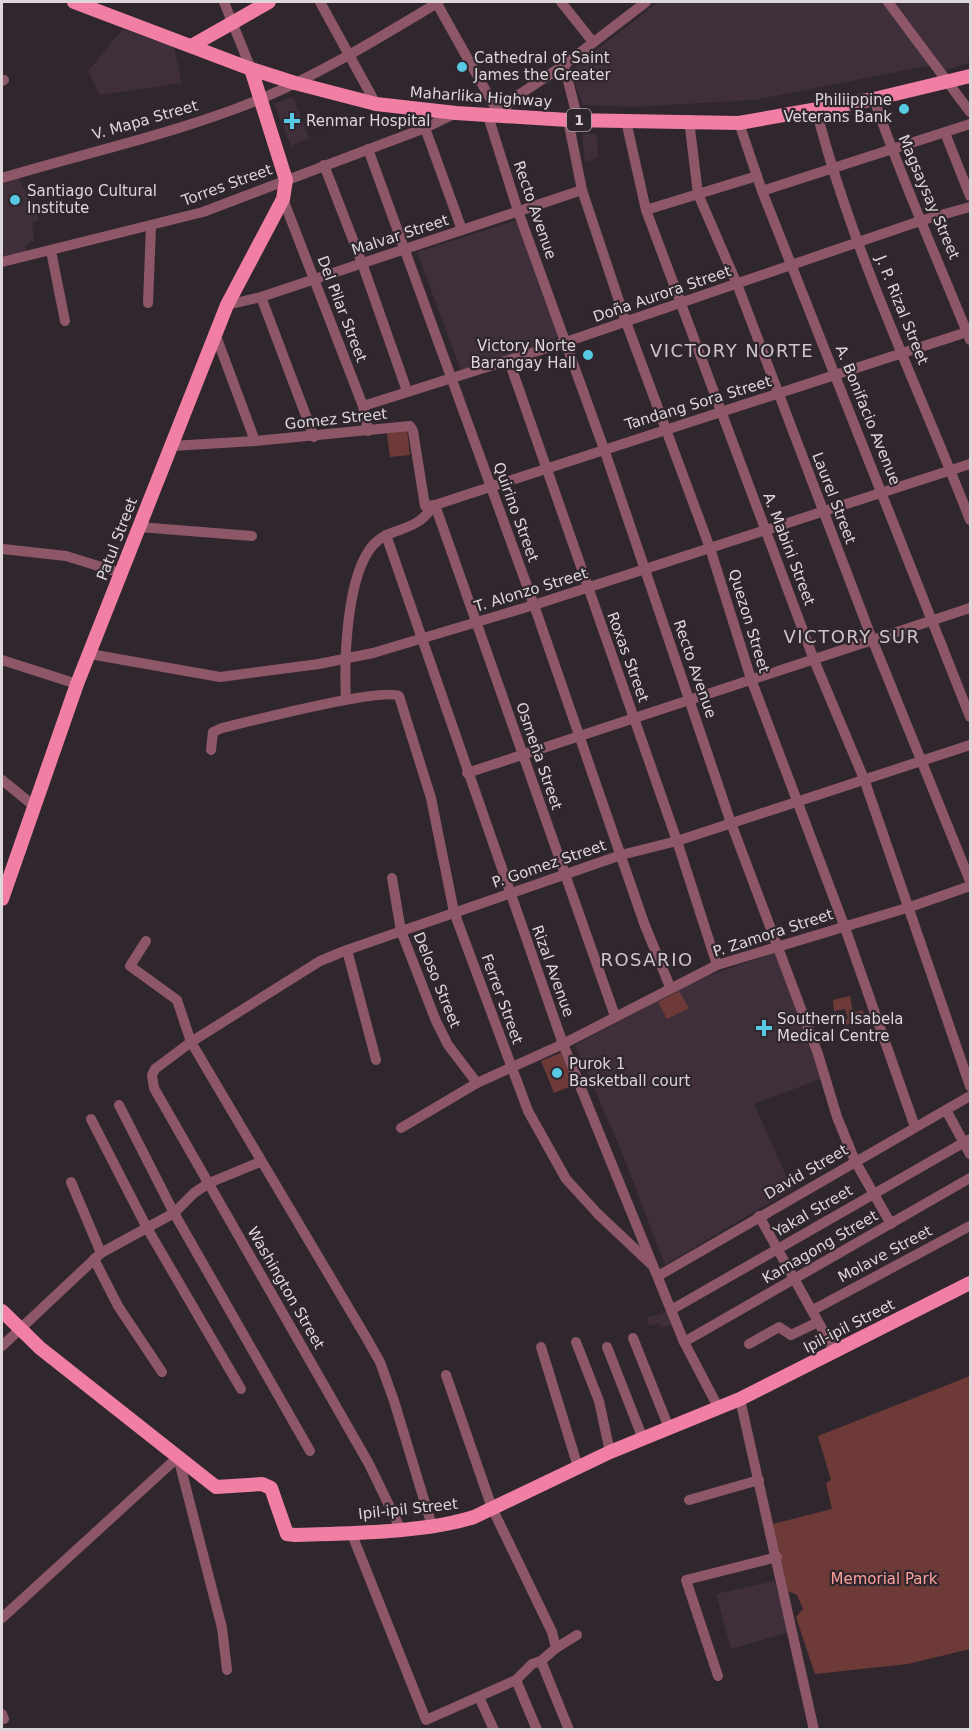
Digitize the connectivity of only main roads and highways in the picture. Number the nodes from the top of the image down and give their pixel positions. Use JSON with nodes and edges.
{"nodes":[{"id":1,"x":74,"y":2,"type":"edge"},
{"id":2,"x":269,"y":2,"type":"edge"},
{"id":3,"x":93,"y":4,"type":"edge"},
{"id":4,"x":193,"y":45,"type":"junction"},
{"id":5,"x":251,"y":69,"type":"junction"},
{"id":6,"x":970,"y":76,"type":"edge"},
{"id":7,"x":2,"y":899,"type":"edge"},
{"id":8,"x":970,"y":1283,"type":"edge"},
{"id":9,"x":2,"y":1311,"type":"edge"}],
"edges":[{"from":1,"to":3,"type":"main road","name":"Maharlika Highway","number":"1"},
{"from":2,"to":4,"type":"main road"},
{"from":3,"to":4,"type":"main road","name":"Maharlika Highway","number":"1"},
{"from":4,"to":5,"type":"main road","name":"Maharlika Highway","number":"1"},
{"from":5,"to":6,"type":"main road","name":"Maharlika Highway","number":"1"},
{"from":5,"to":7,"type":"main road","name":"Patul Street"},
{"from":8,"to":9,"type":"main road","name":"Ipil-ipil Street"}]}
